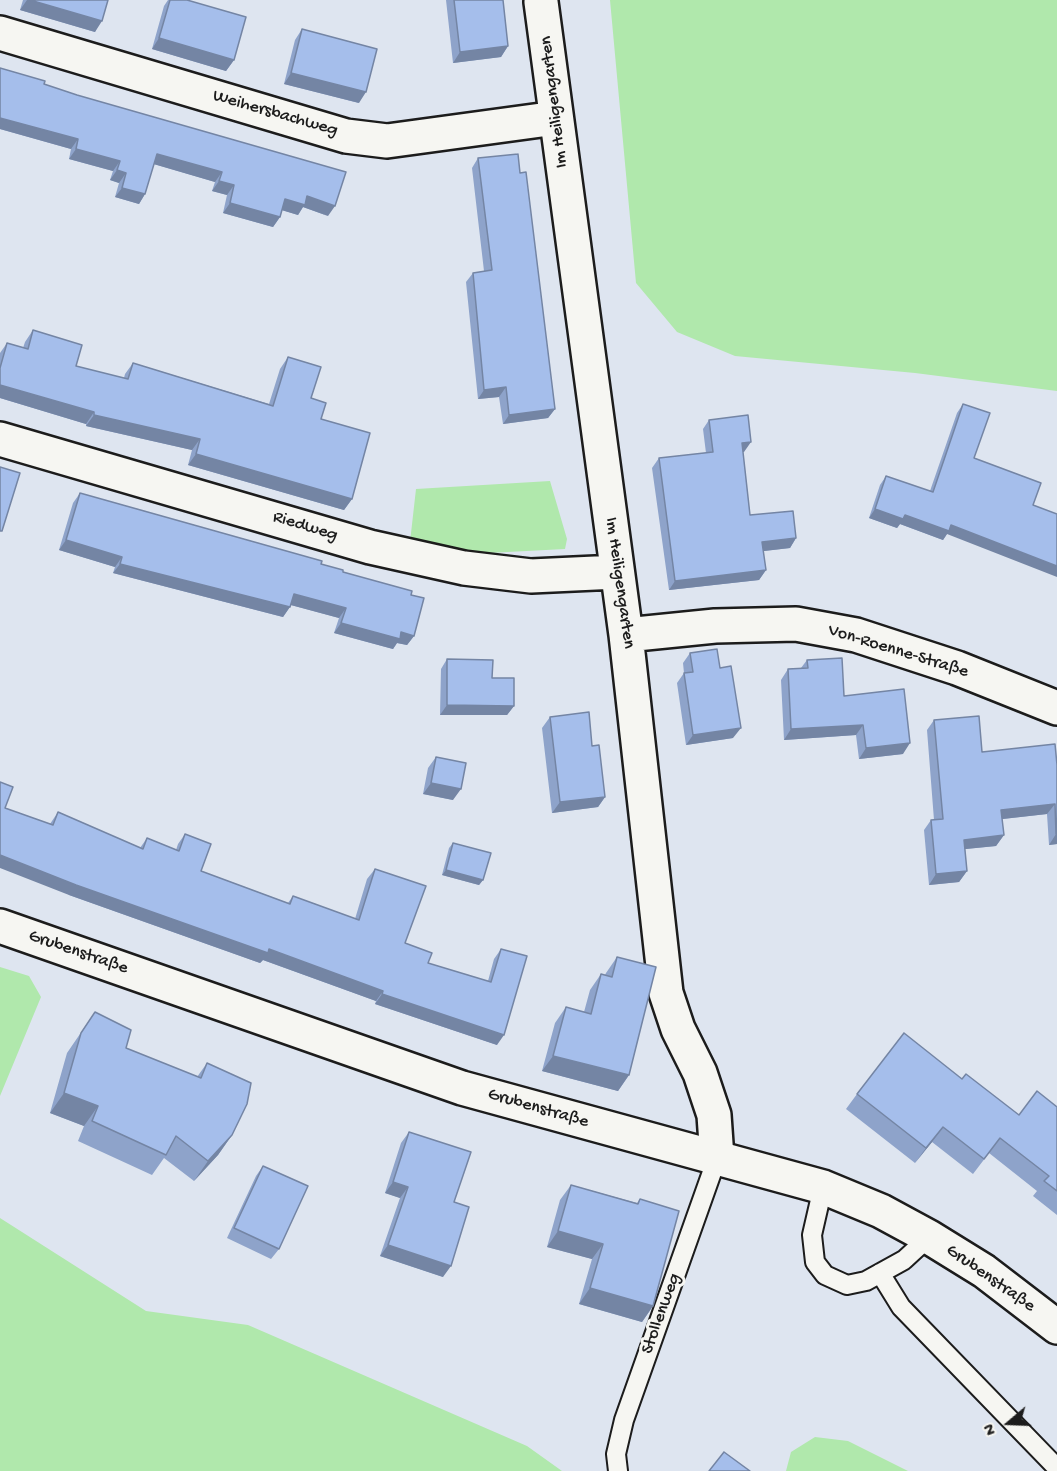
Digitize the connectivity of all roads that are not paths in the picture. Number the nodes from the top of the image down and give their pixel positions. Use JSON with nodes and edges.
{"nodes":[{"id":1,"x":541,"y":2,"type":"dead end"},
{"id":2,"x":0,"y":33,"type":"edge"},
{"id":3,"x":556,"y":118,"type":"junction"},
{"id":4,"x":0,"y":439,"type":"edge"},
{"id":5,"x":617,"y":572,"type":"junction"},
{"id":6,"x":626,"y":635,"type":"junction"},
{"id":7,"x":1057,"y":708,"type":"edge"},
{"id":8,"x":0,"y":926,"type":"edge"},
{"id":9,"x":717,"y":1158,"type":"junction"},
{"id":10,"x":823,"y":1187,"type":"junction"},
{"id":11,"x":929,"y":1238,"type":"junction"},
{"id":12,"x":880,"y":1273,"type":"junction"},
{"id":13,"x":1057,"y":1327,"type":"edge"},
{"id":14,"x":1057,"y":1468,"type":"edge"},
{"id":15,"x":618,"y":1471,"type":"edge"}],
"edges":[{"from":1,"to":3,"type":"street","name":"Im Heiligengarten"},
{"from":2,"to":3,"type":"street","name":"Weihersbachweg"},
{"from":3,"to":5,"type":"street","name":"Im Heiligengarten"},
{"from":4,"to":5,"type":"street","name":"Riedweg"},
{"from":5,"to":6,"type":"street","name":"Im Heiligengarten"},
{"from":6,"to":7,"type":"street","name":"Von-Roenne-Straße"},
{"from":6,"to":9,"type":"street","name":"Im Heiligengarten"},
{"from":8,"to":9,"type":"street","name":"Grubenstraße"},
{"from":9,"to":10,"type":"street","name":"Grubenstraße"},
{"from":9,"to":15,"type":"lane","name":"Stollenweg"},
{"from":10,"to":11,"type":"street","name":"Grubenstraße"},
{"from":10,"to":12,"type":"lane"},
{"from":11,"to":12,"type":"lane"},
{"from":11,"to":13,"type":"street","name":"Grubenstraße"},
{"from":12,"to":14,"type":"lane"}]}
